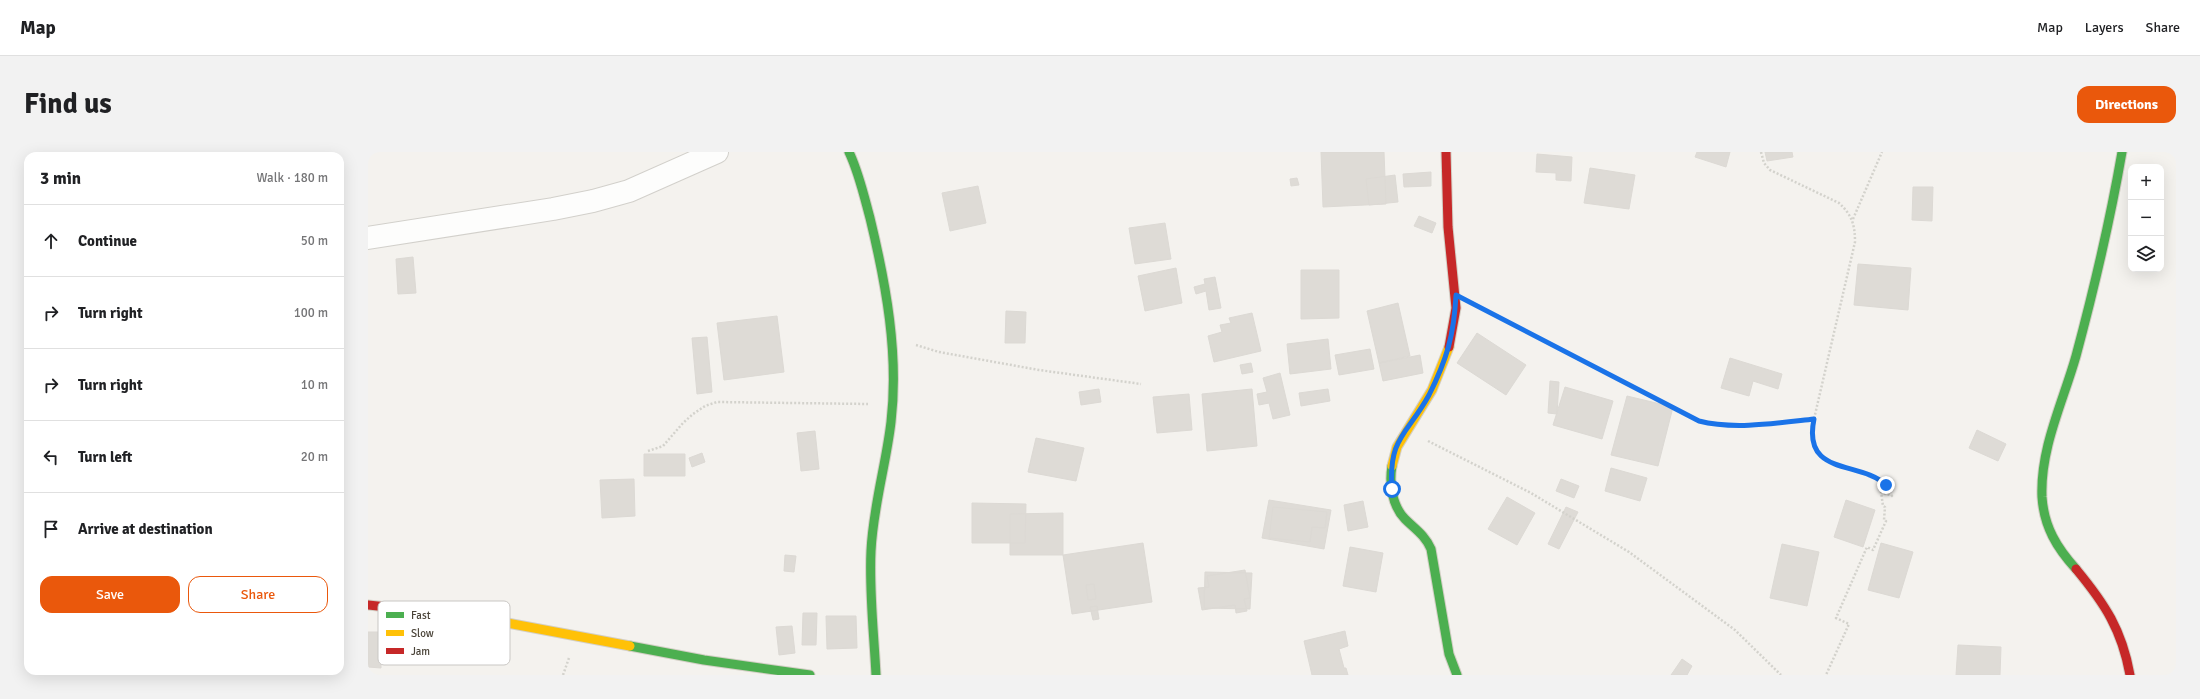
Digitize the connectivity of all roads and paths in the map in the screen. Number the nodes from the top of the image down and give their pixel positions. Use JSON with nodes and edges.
{"nodes":[{"id":1,"x":717,"y":152,"type":"edge"},
{"id":2,"x":849,"y":152,"type":"edge"},
{"id":3,"x":1446,"y":152,"type":"edge"},
{"id":4,"x":1761,"y":152,"type":"edge"},
{"id":5,"x":1882,"y":152,"type":"edge"},
{"id":6,"x":2122,"y":152,"type":"edge"},
{"id":7,"x":1853,"y":219,"type":"junction"},
{"id":8,"x":368,"y":238,"type":"edge"},
{"id":9,"x":1456,"y":295,"type":"junction"},
{"id":10,"x":891,"y":336,"type":"junction"},
{"id":11,"x":1141,"y":384,"type":"dead end"},
{"id":12,"x":893,"y":405,"type":"junction"},
{"id":13,"x":1814,"y":419,"type":"junction"},
{"id":14,"x":1405,"y":429,"type":"junction"},
{"id":15,"x":648,"y":451,"type":"dead end"},
{"id":16,"x":368,"y":605,"type":"edge"},
{"id":17,"x":378,"y":606,"type":"edge"},
{"id":18,"x":510,"y":623,"type":"edge"},
{"id":19,"x":810,"y":675,"type":"edge"},
{"id":20,"x":876,"y":675,"type":"edge"},
{"id":21,"x":1457,"y":675,"type":"edge"},
{"id":22,"x":1780,"y":675,"type":"edge"},
{"id":23,"x":1826,"y":675,"type":"edge"},
{"id":24,"x":2130,"y":675,"type":"edge"}],
"edges":[{"from":1,"to":8,"type":"street"},
{"from":2,"to":10,"type":"street"},
{"from":3,"to":9,"type":"street"},
{"from":4,"to":7,"type":"path"},
{"from":5,"to":7,"type":"path"},
{"from":6,"to":24,"type":"street"},
{"from":7,"to":13,"type":"path"},
{"from":9,"to":13,"type":"path"},
{"from":9,"to":14,"type":"street"},
{"from":10,"to":11,"type":"path"},
{"from":10,"to":12,"type":"street"},
{"from":12,"to":15,"type":"path"},
{"from":12,"to":20,"type":"street"},
{"from":13,"to":23,"type":"path"},
{"from":14,"to":21,"type":"street"},
{"from":14,"to":22,"type":"path"},
{"from":16,"to":17,"type":"street"},
{"from":18,"to":19,"type":"street"}]}
